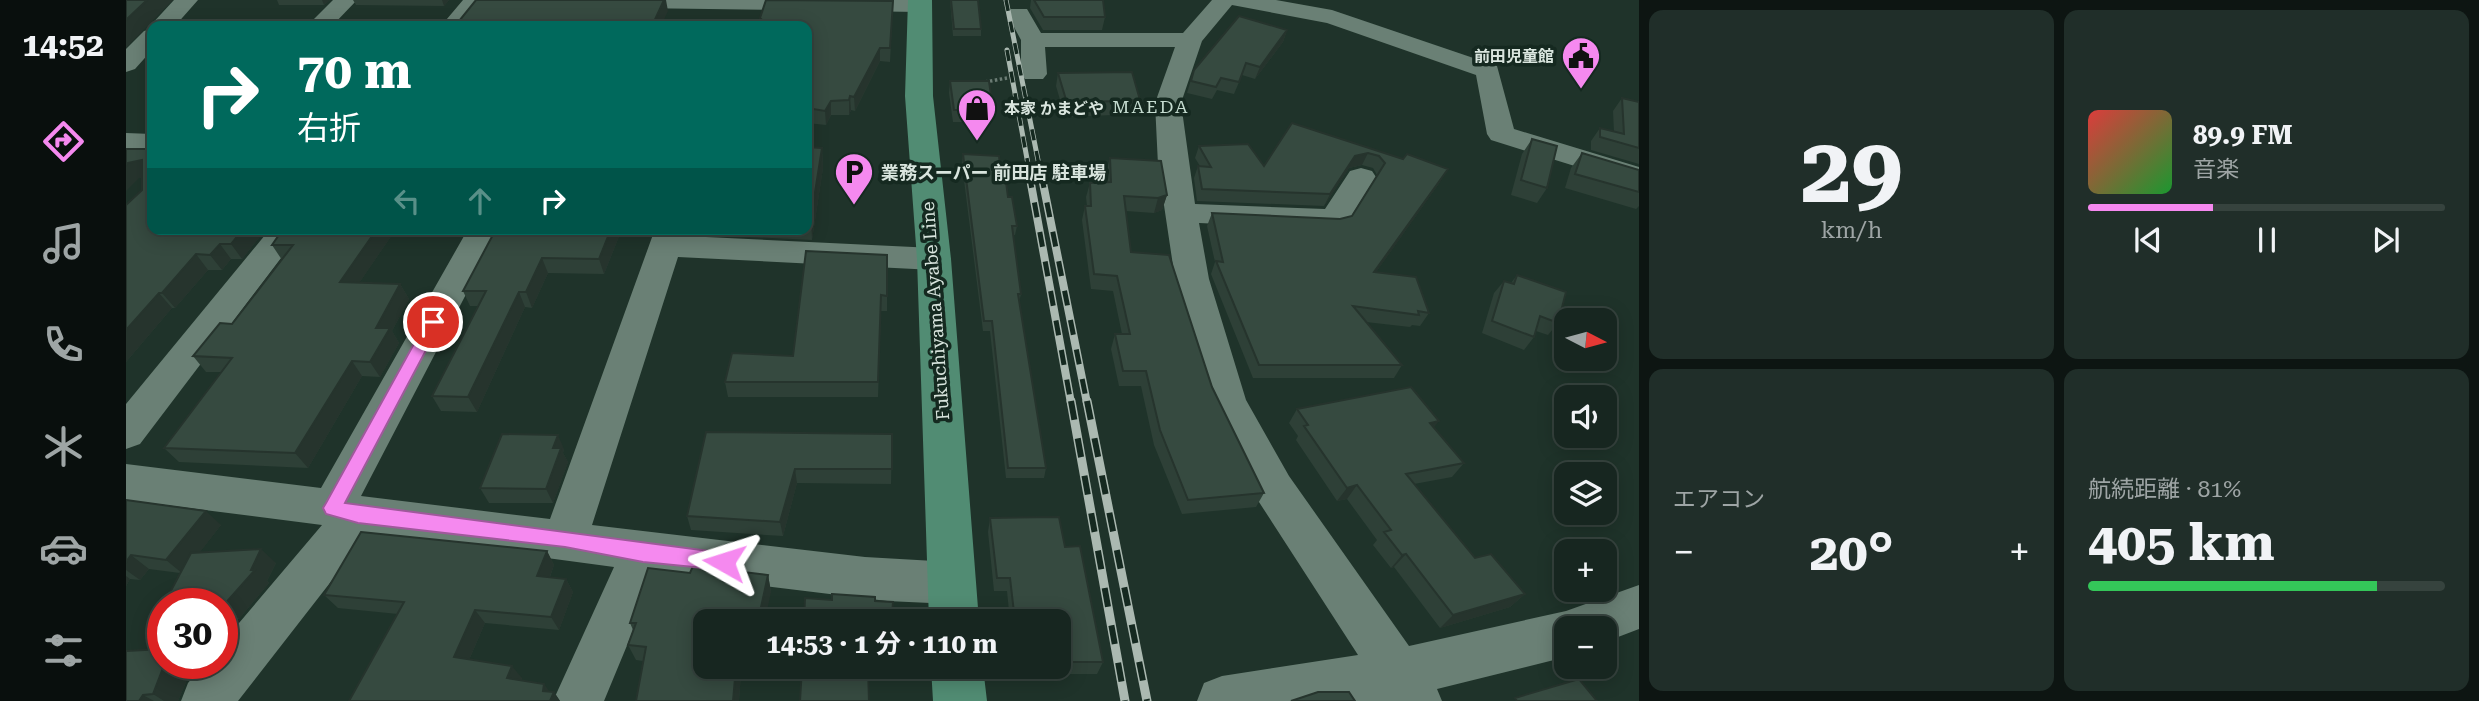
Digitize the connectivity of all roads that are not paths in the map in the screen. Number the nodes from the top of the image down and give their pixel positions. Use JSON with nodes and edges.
{"nodes":[{"id":1,"x":187,"y":0,"type":"edge"},
{"id":2,"x":346,"y":0,"type":"edge"},
{"id":3,"x":475,"y":0,"type":"edge"},
{"id":4,"x":560,"y":0,"type":"edge"},
{"id":5,"x":613,"y":0,"type":"edge"},
{"id":6,"x":1224,"y":0,"type":"edge"},
{"id":7,"x":1239,"y":0,"type":"edge"},
{"id":8,"x":765,"y":1,"type":"edge"},
{"id":9,"x":920,"y":2,"type":"edge"},
{"id":10,"x":1019,"y":15,"type":"dead end"},
{"id":11,"x":167,"y":21,"type":"edge"},
{"id":12,"x":324,"y":21,"type":"edge"},
{"id":13,"x":457,"y":21,"type":"edge"},
{"id":14,"x":601,"y":21,"type":"edge"},
{"id":15,"x":755,"y":21,"type":"edge"},
{"id":16,"x":1033,"y":40,"type":"junction"},
{"id":17,"x":1190,"y":40,"type":"junction"},
{"id":18,"x":147,"y":41,"type":"edge"},
{"id":19,"x":126,"y":64,"type":"edge"},
{"id":20,"x":1034,"y":74,"type":"road end"},
{"id":21,"x":126,"y":141,"type":"edge"},
{"id":22,"x":147,"y":142,"type":"edge"},
{"id":23,"x":1361,"y":177,"type":"dead end"},
{"id":24,"x":1639,"y":177,"type":"edge"},
{"id":25,"x":1181,"y":213,"type":"junction"},
{"id":26,"x":282,"y":235,"type":"edge"},
{"id":27,"x":481,"y":235,"type":"edge"},
{"id":28,"x":668,"y":238,"type":"edge"},
{"id":29,"x":934,"y":259,"type":"junction"},
{"id":30,"x":126,"y":433,"type":"edge"},
{"id":31,"x":126,"y":482,"type":"edge"},
{"id":32,"x":345,"y":511,"type":"junction"},
{"id":33,"x":565,"y":539,"type":"junction"},
{"id":34,"x":643,"y":553,"type":"junction"},
{"id":35,"x":953,"y":602,"type":"edge"},
{"id":36,"x":1639,"y":607,"type":"edge"},
{"id":37,"x":1614,"y":616,"type":"edge"},
{"id":38,"x":1554,"y":638,"type":"edge"},
{"id":39,"x":958,"y":679,"type":"edge"},
{"id":40,"x":1407,"y":687,"type":"edge"},
{"id":41,"x":206,"y":701,"type":"edge"},
{"id":42,"x":578,"y":701,"type":"edge"},
{"id":43,"x":960,"y":701,"type":"edge"},
{"id":44,"x":1222,"y":701,"type":"edge"}],
"edges":[{"from":1,"to":11,"type":"street"},
{"from":2,"to":12,"type":"street"},
{"from":3,"to":13,"type":"street"},
{"from":4,"to":5,"type":"street"},
{"from":5,"to":8,"type":"street"},
{"from":5,"to":14,"type":"street"},
{"from":6,"to":17,"type":"street"},
{"from":7,"to":24,"type":"street"},
{"from":8,"to":9,"type":"street"},
{"from":8,"to":15,"type":"street"},
{"from":9,"to":29,"type":"main road","name":"Fukuchiyama Ayabe Line"},
{"from":10,"to":16,"type":"street"},
{"from":16,"to":17,"type":"street"},
{"from":16,"to":20,"type":"street"},
{"from":17,"to":25,"type":"street"},
{"from":18,"to":19,"type":"street"},
{"from":21,"to":22,"type":"street"},
{"from":23,"to":25,"type":"street"},
{"from":25,"to":40,"type":"street"},
{"from":26,"to":30,"type":"street"},
{"from":27,"to":32,"type":"street"},
{"from":28,"to":29,"type":"street"},
{"from":28,"to":33,"type":"street"},
{"from":29,"to":35,"type":"main road","name":"Fukuchiyama Ayabe Line"},
{"from":31,"to":32,"type":"street"},
{"from":32,"to":33,"type":"street"},
{"from":32,"to":41,"type":"street"},
{"from":33,"to":34,"type":"street"},
{"from":34,"to":35,"type":"street"},
{"from":34,"to":42,"type":"street"},
{"from":36,"to":37,"type":"street"},
{"from":38,"to":40,"type":"street"},
{"from":39,"to":43,"type":"main road"},
{"from":40,"to":44,"type":"street"}]}
